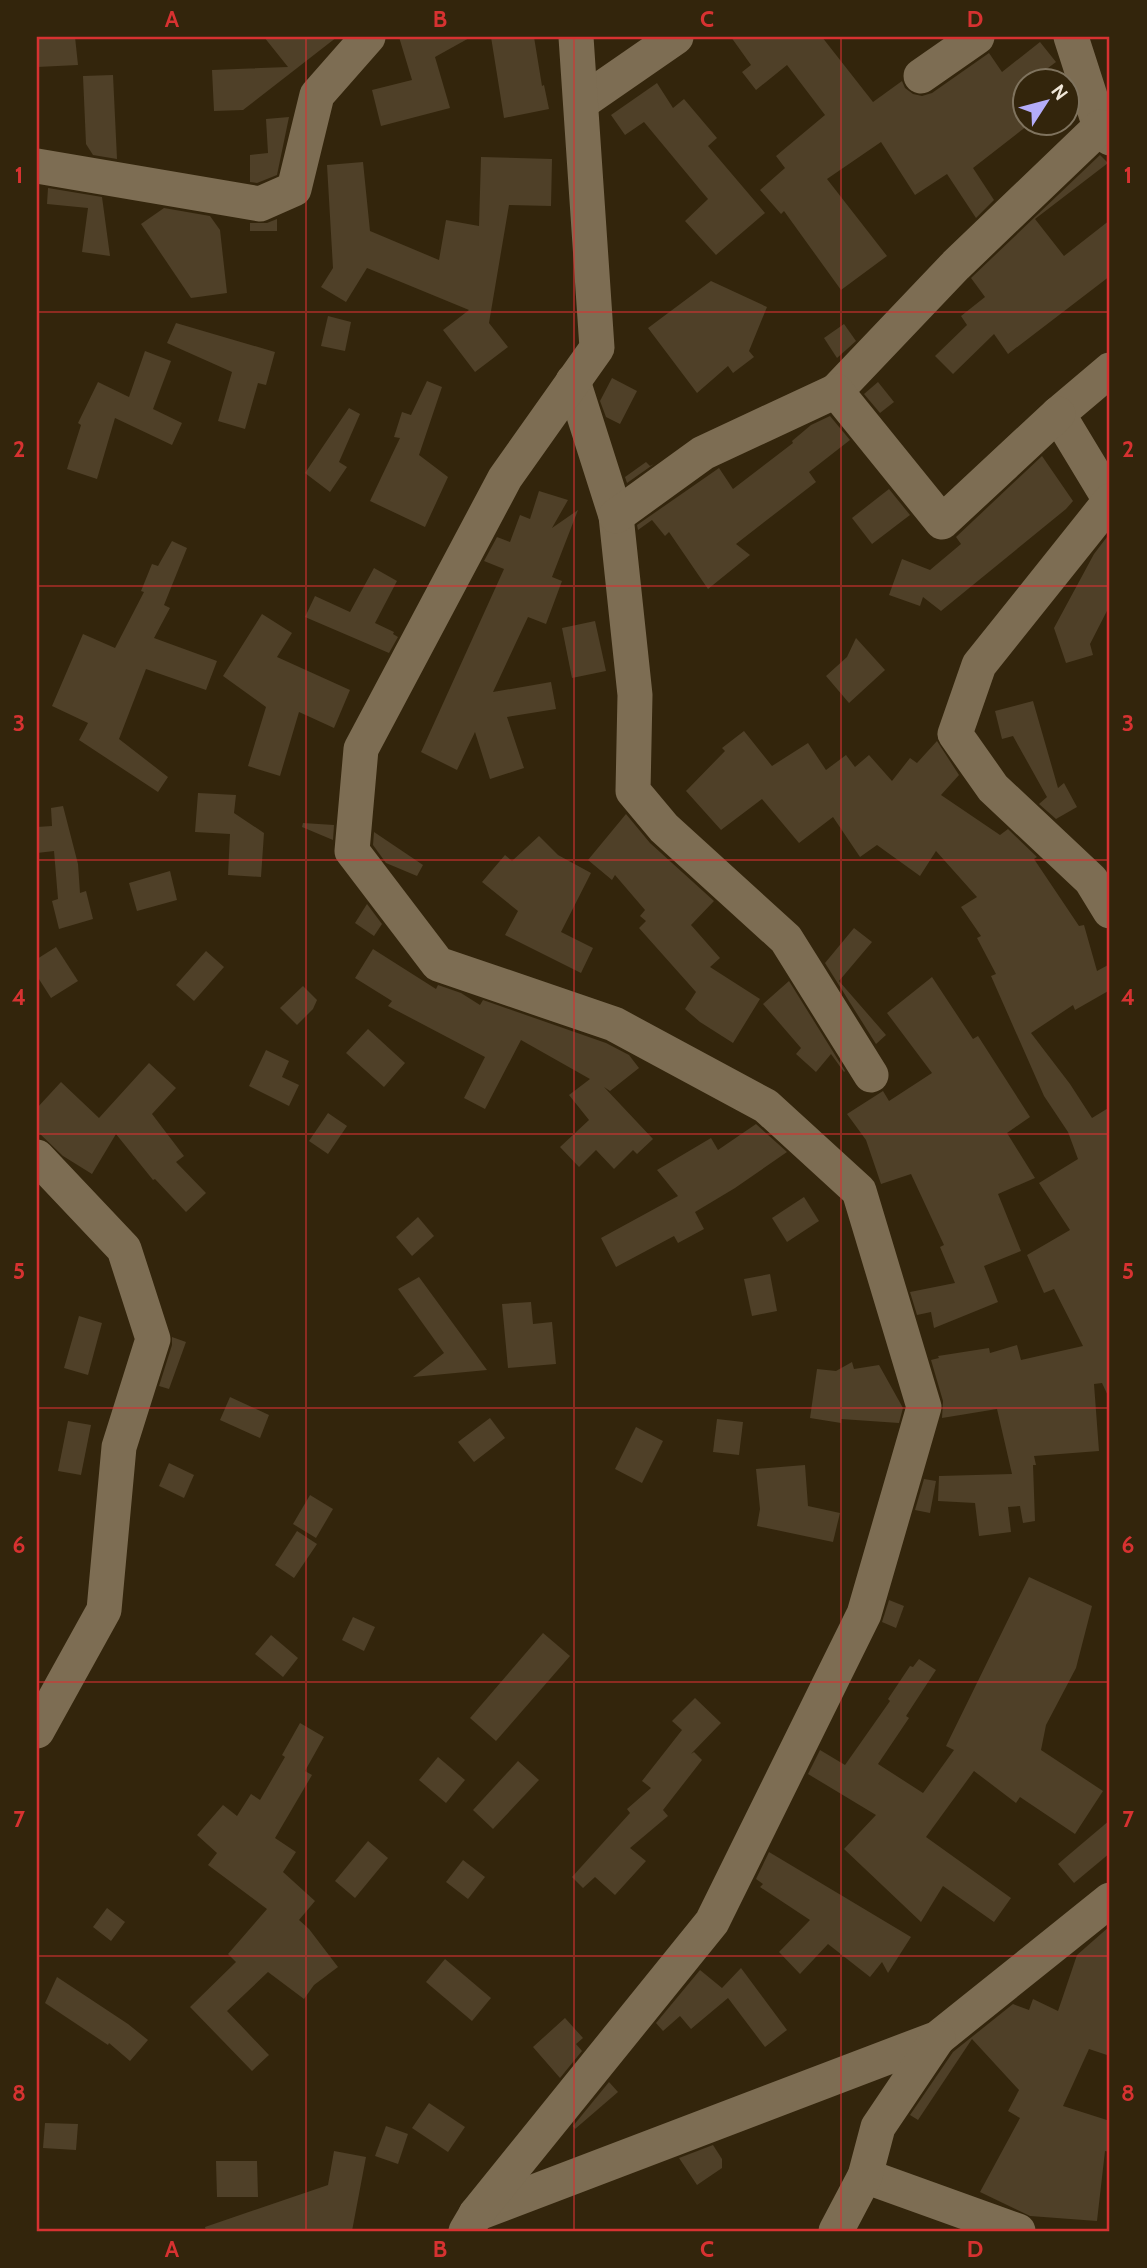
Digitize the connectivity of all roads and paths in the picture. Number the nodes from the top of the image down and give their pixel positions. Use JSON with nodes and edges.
{"nodes":[{"id":1,"x":368,"y":37,"type":"edge"},
{"id":2,"x":576,"y":37,"type":"edge"},
{"id":3,"x":676,"y":37,"type":"edge"},
{"id":4,"x":977,"y":37,"type":"edge"},
{"id":5,"x":1071,"y":37,"type":"edge"},
{"id":6,"x":921,"y":76,"type":"dead end"},
{"id":7,"x":582,"y":102,"type":"junction"},
{"id":8,"x":1105,"y":133,"type":"edge"},
{"id":9,"x":37,"y":166,"type":"edge"},
{"id":10,"x":1110,"y":370,"type":"edge"},
{"id":11,"x":573,"y":382,"type":"junction"},
{"id":12,"x":836,"y":391,"type":"junction"},
{"id":13,"x":1058,"y":414,"type":"junction"},
{"id":14,"x":1110,"y":501,"type":"edge"},
{"id":15,"x":616,"y":516,"type":"junction"},
{"id":16,"x":1110,"y":911,"type":"edge"},
{"id":17,"x":871,"y":1076,"type":"dead end"},
{"id":18,"x":37,"y":1157,"type":"edge"},
{"id":19,"x":37,"y":1731,"type":"edge"},
{"id":20,"x":1110,"y":1900,"type":"edge"},
{"id":21,"x":938,"y":2038,"type":"junction"},
{"id":22,"x":865,"y":2176,"type":"junction"},
{"id":23,"x":471,"y":2223,"type":"edge"},
{"id":24,"x":836,"y":2231,"type":"edge"},
{"id":25,"x":1018,"y":2231,"type":"edge"}],
"edges":[{"from":1,"to":9,"type":"street"},
{"from":2,"to":7,"type":"street"},
{"from":3,"to":7,"type":"street"},
{"from":4,"to":6,"type":"street"},
{"from":5,"to":8,"type":"street"},
{"from":7,"to":11,"type":"street"},
{"from":8,"to":12,"type":"street"},
{"from":10,"to":13,"type":"street"},
{"from":11,"to":15,"type":"street"},
{"from":11,"to":23,"type":"street"},
{"from":12,"to":13,"type":"street"},
{"from":12,"to":15,"type":"street"},
{"from":13,"to":14,"type":"street"},
{"from":14,"to":16,"type":"street"},
{"from":15,"to":17,"type":"street"},
{"from":18,"to":19,"type":"street"},
{"from":20,"to":21,"type":"street"},
{"from":21,"to":22,"type":"street"},
{"from":21,"to":23,"type":"street"},
{"from":22,"to":24,"type":"street"},
{"from":22,"to":25,"type":"street"}]}
